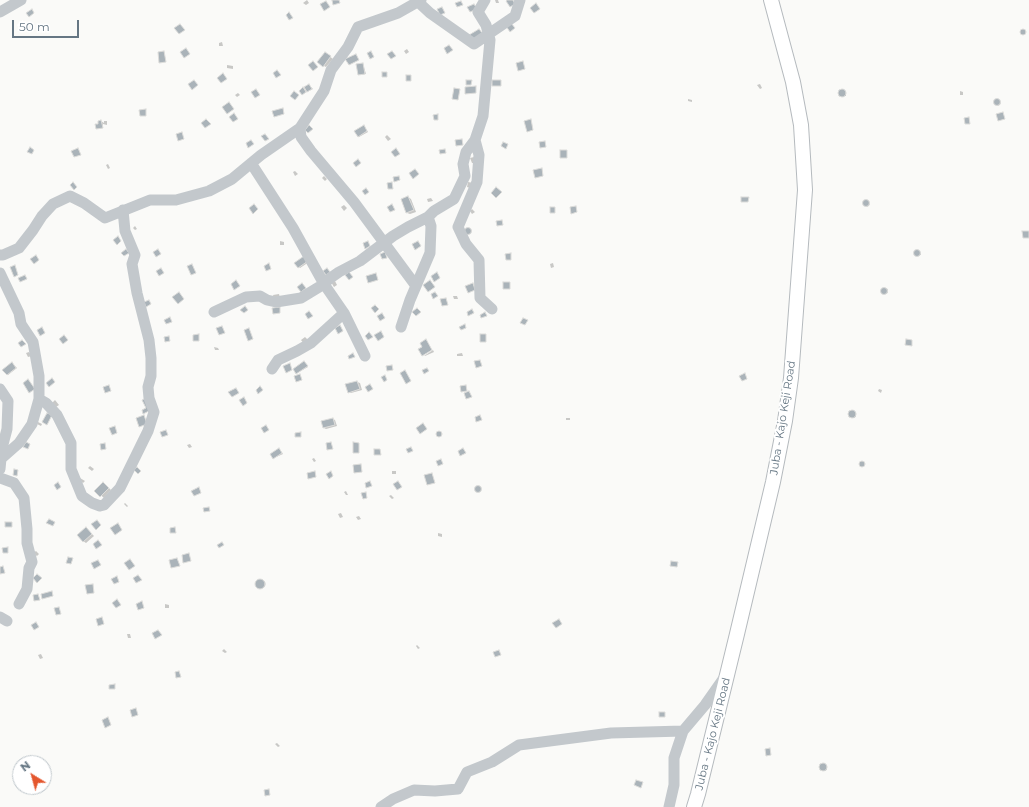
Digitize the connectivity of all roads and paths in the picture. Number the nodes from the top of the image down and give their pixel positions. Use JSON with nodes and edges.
{"nodes":[{"id":1,"x":22,"y":0,"type":"edge"},
{"id":2,"x":416,"y":0,"type":"edge"},
{"id":3,"x":421,"y":0,"type":"edge"},
{"id":4,"x":485,"y":0,"type":"edge"},
{"id":5,"x":520,"y":0,"type":"edge"},
{"id":6,"x":771,"y":0,"type":"edge"},
{"id":7,"x":0,"y":12,"type":"edge"},
{"id":8,"x":300,"y":128,"type":"junction"},
{"id":9,"x":475,"y":140,"type":"junction"},
{"id":10,"x":251,"y":163,"type":"junction"},
{"id":11,"x":123,"y":210,"type":"junction"},
{"id":12,"x":428,"y":217,"type":"junction"},
{"id":13,"x":384,"y":243,"type":"junction"},
{"id":14,"x":0,"y":255,"type":"edge"},
{"id":15,"x":0,"y":273,"type":"edge"},
{"id":16,"x":324,"y":284,"type":"junction"},
{"id":17,"x":416,"y":286,"type":"junction"},
{"id":18,"x":492,"y":309,"type":"dead end"},
{"id":19,"x":214,"y":312,"type":"dead end"},
{"id":20,"x":344,"y":313,"type":"junction"},
{"id":21,"x":401,"y":327,"type":"dead end"},
{"id":22,"x":365,"y":356,"type":"dead end"},
{"id":23,"x":272,"y":369,"type":"dead end"},
{"id":24,"x":0,"y":389,"type":"edge"},
{"id":25,"x":39,"y":399,"type":"junction"},
{"id":26,"x":1,"y":464,"type":"edge"},
{"id":27,"x":0,"y":478,"type":"edge"},
{"id":28,"x":19,"y":604,"type":"dead end"},
{"id":29,"x":728,"y":673,"type":"junction"},
{"id":30,"x":683,"y":731,"type":"junction"},
{"id":31,"x":381,"y":807,"type":"edge"},
{"id":32,"x":669,"y":807,"type":"edge"},
{"id":33,"x":694,"y":807,"type":"edge"}],
"edges":[{"from":1,"to":7,"type":"street"},
{"from":2,"to":5,"type":"street"},
{"from":3,"to":8,"type":"street"},
{"from":4,"to":9,"type":"street"},
{"from":6,"to":29,"type":"main road","name":"Juba - Kajo Keji Road"},
{"from":8,"to":10,"type":"street"},
{"from":8,"to":13,"type":"street"},
{"from":9,"to":12,"type":"street"},
{"from":9,"to":18,"type":"street"},
{"from":10,"to":11,"type":"street"},
{"from":10,"to":16,"type":"street"},
{"from":11,"to":14,"type":"street"},
{"from":11,"to":25,"type":"street"},
{"from":12,"to":13,"type":"street"},
{"from":12,"to":17,"type":"street"},
{"from":13,"to":16,"type":"street"},
{"from":13,"to":17,"type":"street"},
{"from":15,"to":25,"type":"street"},
{"from":16,"to":19,"type":"street"},
{"from":16,"to":20,"type":"street"},
{"from":17,"to":21,"type":"street"},
{"from":20,"to":22,"type":"street"},
{"from":20,"to":23,"type":"street"},
{"from":24,"to":26,"type":"street"},
{"from":25,"to":26,"type":"street"},
{"from":27,"to":28,"type":"street"},
{"from":29,"to":30,"type":"street"},
{"from":29,"to":33,"type":"main road","name":"Juba - Kajo Keji Road"},
{"from":30,"to":31,"type":"street"},
{"from":30,"to":32,"type":"street"}]}
